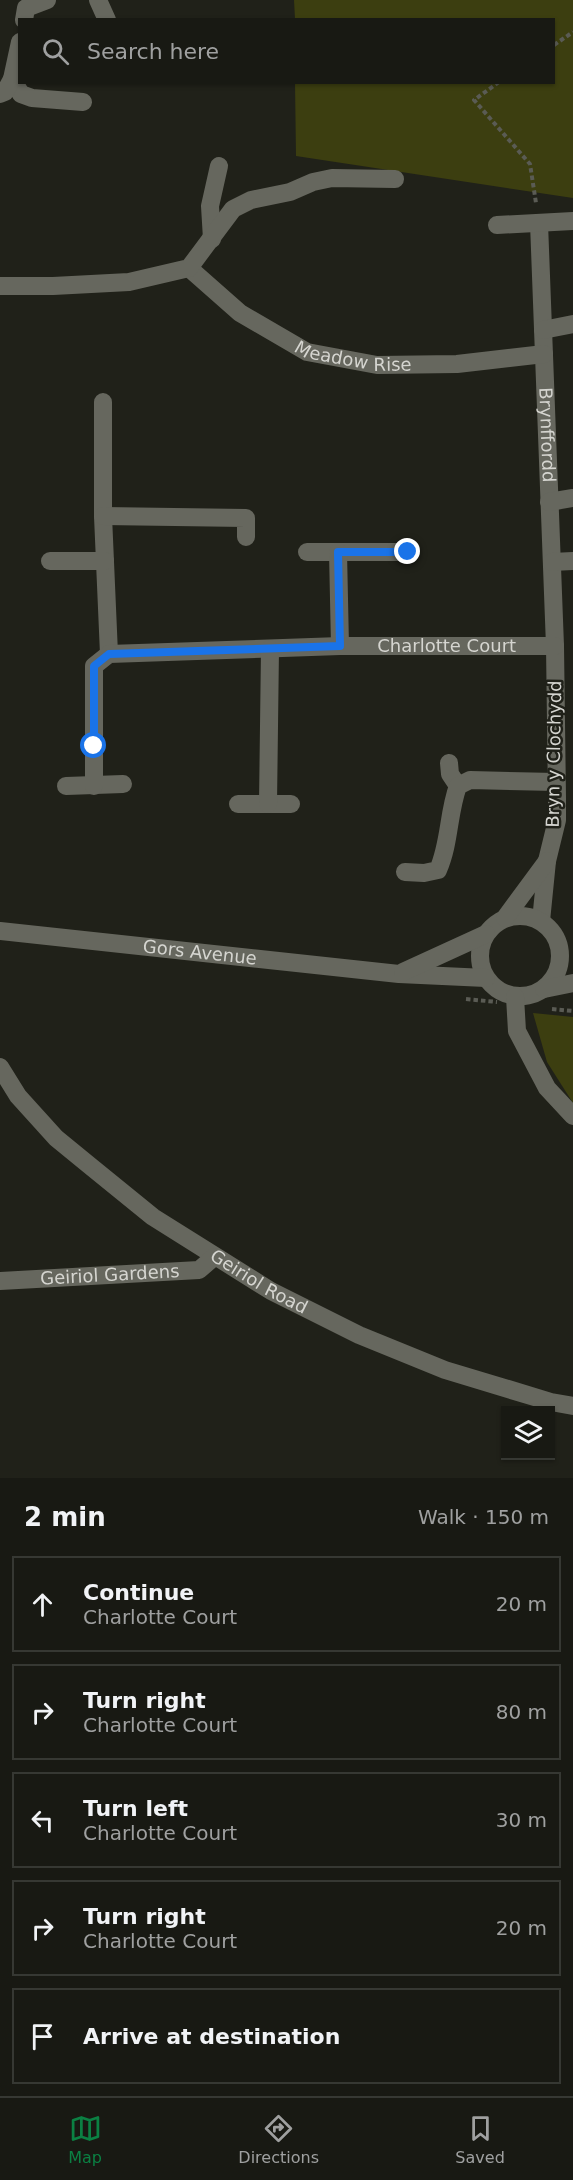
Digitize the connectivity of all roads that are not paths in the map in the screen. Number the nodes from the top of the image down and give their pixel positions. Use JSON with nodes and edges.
{"nodes":[{"id":1,"x":48,"y":0,"type":"edge"},
{"id":2,"x":98,"y":0,"type":"edge"},
{"id":3,"x":24,"y":18,"type":"edge"},
{"id":4,"x":106,"y":18,"type":"edge"},
{"id":5,"x":18,"y":51,"type":"edge"},
{"id":6,"x":12,"y":79,"type":"junction"},
{"id":7,"x":0,"y":94,"type":"edge"},
{"id":8,"x":83,"y":102,"type":"dead end"},
{"id":9,"x":219,"y":166,"type":"dead end"},
{"id":10,"x":395,"y":180,"type":"dead end"},
{"id":11,"x":573,"y":221,"type":"edge"},
{"id":12,"x":539,"y":223,"type":"junction"},
{"id":13,"x":497,"y":225,"type":"dead end"},
{"id":14,"x":212,"y":239,"type":"junction"},
{"id":15,"x":189,"y":268,"type":"junction"},
{"id":16,"x":0,"y":286,"type":"edge"},
{"id":17,"x":573,"y":324,"type":"edge"},
{"id":18,"x":543,"y":330,"type":"junction"},
{"id":19,"x":544,"y":354,"type":"junction"},
{"id":20,"x":103,"y":402,"type":"dead end"},
{"id":21,"x":573,"y":498,"type":"edge"},
{"id":22,"x":549,"y":502,"type":"junction"},
{"id":23,"x":103,"y":516,"type":"junction"},
{"id":24,"x":246,"y":537,"type":"dead end"},
{"id":25,"x":306,"y":552,"type":"dead end"},
{"id":26,"x":338,"y":552,"type":"junction"},
{"id":27,"x":408,"y":552,"type":"dead end"},
{"id":28,"x":51,"y":561,"type":"dead end"},
{"id":29,"x":105,"y":561,"type":"junction"},
{"id":30,"x":573,"y":561,"type":"edge"},
{"id":31,"x":552,"y":562,"type":"junction"},
{"id":32,"x":340,"y":646,"type":"junction"},
{"id":33,"x":555,"y":646,"type":"junction"},
{"id":34,"x":270,"y":649,"type":"junction"},
{"id":35,"x":109,"y":654,"type":"junction"},
{"id":36,"x":565,"y":749,"type":"edge"},
{"id":37,"x":449,"y":763,"type":"dead end"},
{"id":38,"x":556,"y":782,"type":"junction"},
{"id":39,"x":123,"y":784,"type":"dead end"},
{"id":40,"x":66,"y":786,"type":"dead end"},
{"id":41,"x":94,"y":786,"type":"junction"},
{"id":42,"x":458,"y":786,"type":"junction"},
{"id":43,"x":238,"y":804,"type":"dead end"},
{"id":44,"x":268,"y":804,"type":"junction"},
{"id":45,"x":291,"y":804,"type":"dead end"},
{"id":46,"x":547,"y":861,"type":"junction"},
{"id":47,"x":405,"y":872,"type":"dead end"},
{"id":48,"x":505,"y":918,"type":"junction"},
{"id":49,"x":541,"y":921,"type":"junction"},
{"id":50,"x":0,"y":931,"type":"edge"},
{"id":51,"x":486,"y":934,"type":"junction"},
{"id":52,"x":556,"y":936,"type":"junction"},
{"id":53,"x":573,"y":946,"type":"edge"},
{"id":54,"x":399,"y":974,"type":"junction"},
{"id":55,"x":486,"y":978,"type":"junction"},
{"id":56,"x":573,"y":983,"type":"edge"},
{"id":57,"x":544,"y":989,"type":"junction"},
{"id":58,"x":515,"y":997,"type":"junction"},
{"id":59,"x":0,"y":1067,"type":"edge"},
{"id":60,"x":573,"y":1116,"type":"edge"},
{"id":61,"x":214,"y":1257,"type":"junction"},
{"id":62,"x":0,"y":1281,"type":"edge"},
{"id":63,"x":573,"y":1406,"type":"edge"}],
"edges":[{"from":1,"to":3,"type":"street"},
{"from":2,"to":4,"type":"street"},
{"from":5,"to":6,"type":"street"},
{"from":6,"to":7,"type":"street"},
{"from":6,"to":8,"type":"street"},
{"from":9,"to":14,"type":"street"},
{"from":10,"to":14,"type":"street"},
{"from":11,"to":12,"type":"street"},
{"from":12,"to":13,"type":"street"},
{"from":12,"to":18,"type":"street","name":"Brynffordd"},
{"from":14,"to":15,"type":"street"},
{"from":15,"to":16,"type":"street"},
{"from":15,"to":19,"type":"street","name":"Meadow Rise"},
{"from":17,"to":18,"type":"street"},
{"from":18,"to":19,"type":"street","name":"Brynffordd"},
{"from":19,"to":22,"type":"street","name":"Brynffordd"},
{"from":20,"to":23,"type":"street"},
{"from":21,"to":22,"type":"street"},
{"from":22,"to":31,"type":"street","name":"Brynffordd"},
{"from":23,"to":24,"type":"street"},
{"from":23,"to":29,"type":"street"},
{"from":25,"to":26,"type":"street"},
{"from":26,"to":27,"type":"street"},
{"from":26,"to":32,"type":"street"},
{"from":28,"to":29,"type":"street"},
{"from":29,"to":35,"type":"street"},
{"from":30,"to":31,"type":"street"},
{"from":31,"to":33,"type":"street","name":"Brynffordd"},
{"from":32,"to":33,"type":"street","name":"Charlotte Court"},
{"from":32,"to":34,"type":"street","name":"Charlotte Court"},
{"from":33,"to":36,"type":"street","name":"Bryn y Clochydd"},
{"from":34,"to":35,"type":"street","name":"Charlotte Court"},
{"from":34,"to":44,"type":"street"},
{"from":35,"to":41,"type":"street"},
{"from":36,"to":38,"type":"street","name":"Bryn y Clochydd"},
{"from":37,"to":42,"type":"street"},
{"from":38,"to":42,"type":"street"},
{"from":38,"to":46,"type":"street","name":"Bryn y Clochydd"},
{"from":39,"to":41,"type":"street"},
{"from":40,"to":41,"type":"street"},
{"from":42,"to":47,"type":"street"},
{"from":43,"to":44,"type":"street"},
{"from":44,"to":45,"type":"street"},
{"from":46,"to":48,"type":"street"},
{"from":46,"to":49,"type":"street"},
{"from":48,"to":49,"type":"street"},
{"from":48,"to":51,"type":"street"},
{"from":49,"to":52,"type":"street"},
{"from":50,"to":54,"type":"street","name":"Gors Avenue"},
{"from":51,"to":54,"type":"street"},
{"from":51,"to":55,"type":"street"},
{"from":52,"to":53,"type":"street"},
{"from":52,"to":57,"type":"street"},
{"from":54,"to":55,"type":"street","name":"Gors Avenue"},
{"from":55,"to":58,"type":"street"},
{"from":56,"to":57,"type":"street"},
{"from":57,"to":58,"type":"street"},
{"from":58,"to":60,"type":"street"},
{"from":59,"to":61,"type":"street","name":"Geiriol Road"},
{"from":61,"to":62,"type":"street","name":"Geiriol Gardens"},
{"from":61,"to":63,"type":"street","name":"Geiriol Road"}]}
